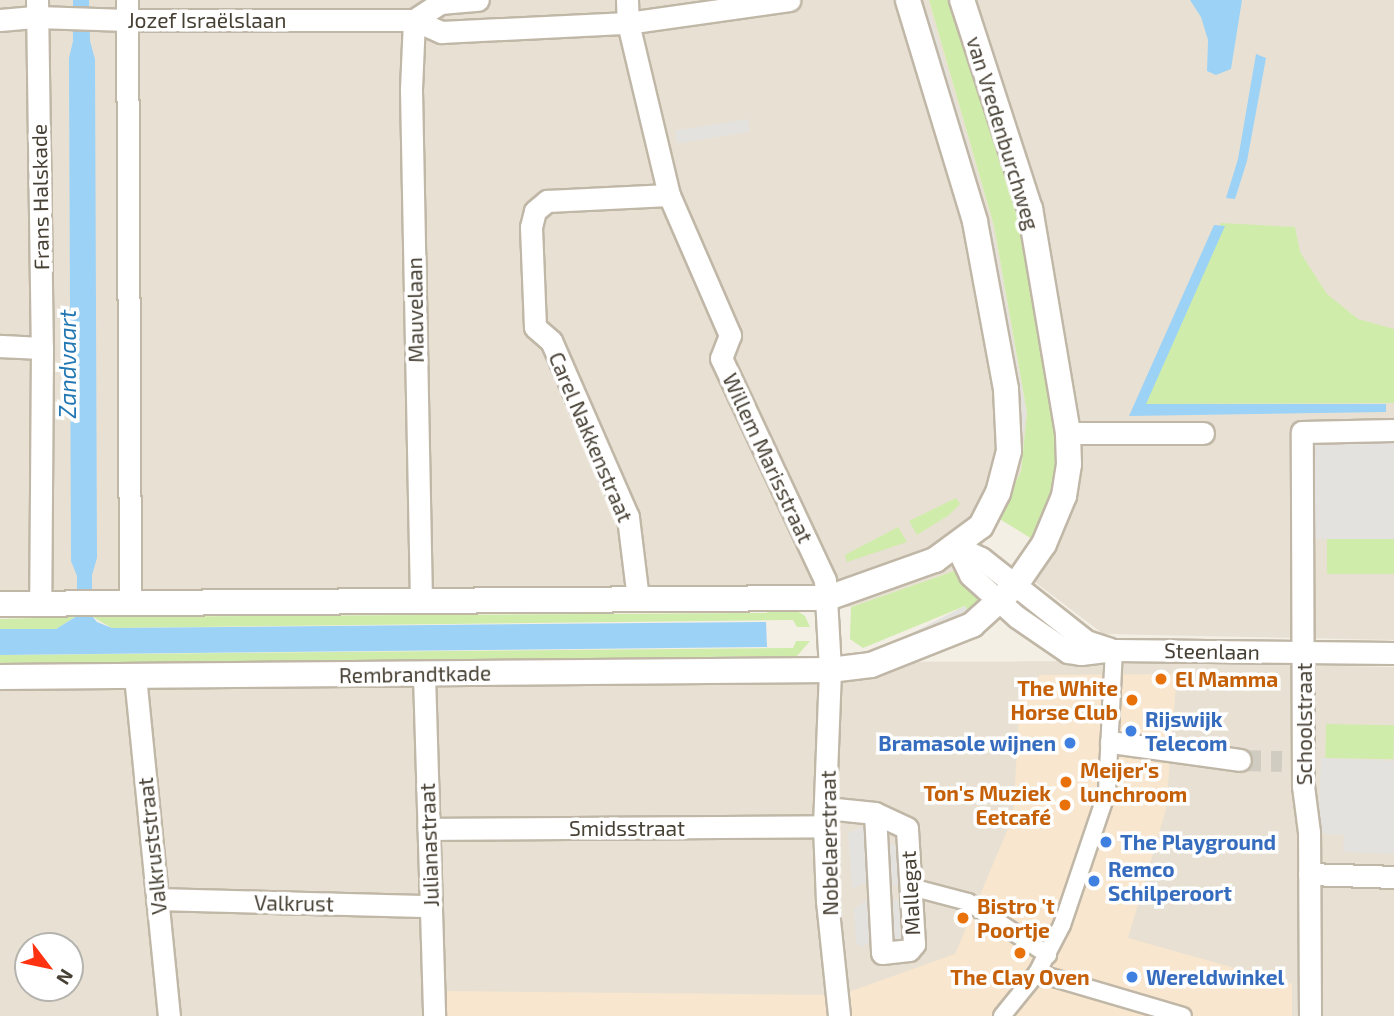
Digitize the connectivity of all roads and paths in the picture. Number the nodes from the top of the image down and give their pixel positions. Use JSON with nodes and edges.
{"nodes":[{"id":1,"x":478,"y":0,"type":"edge"},
{"id":2,"x":627,"y":0,"type":"edge"},
{"id":3,"x":789,"y":0,"type":"edge"},
{"id":4,"x":908,"y":0,"type":"edge"},
{"id":5,"x":962,"y":0,"type":"edge"},
{"id":6,"x":127,"y":10,"type":"edge"},
{"id":7,"x":41,"y":11,"type":"edge"},
{"id":8,"x":0,"y":20,"type":"edge"},
{"id":9,"x":414,"y":20,"type":"junction"},
{"id":10,"x":628,"y":23,"type":"junction"},
{"id":11,"x":669,"y":195,"type":"junction"},
{"id":12,"x":0,"y":346,"type":"edge"},
{"id":13,"x":42,"y":348,"type":"junction"},
{"id":14,"x":1394,"y":430,"type":"edge"},
{"id":15,"x":1068,"y":433,"type":"junction"},
{"id":16,"x":1203,"y":433,"type":"dead end"},
{"id":17,"x":956,"y":546,"type":"junction"},
{"id":18,"x":1008,"y":595,"type":"junction"},
{"id":19,"x":828,"y":598,"type":"junction"},
{"id":20,"x":638,"y":599,"type":"junction"},
{"id":21,"x":421,"y":601,"type":"junction"},
{"id":22,"x":40,"y":603,"type":"junction"},
{"id":23,"x":131,"y":603,"type":"junction"},
{"id":24,"x":0,"y":604,"type":"edge"},
{"id":25,"x":1114,"y":650,"type":"junction"},
{"id":26,"x":1304,"y":652,"type":"junction"},
{"id":27,"x":1394,"y":653,"type":"edge"},
{"id":28,"x":830,"y":670,"type":"junction"},
{"id":29,"x":424,"y":674,"type":"junction"},
{"id":30,"x":135,"y":676,"type":"junction"},
{"id":31,"x":0,"y":677,"type":"edge"},
{"id":32,"x":1111,"y":742,"type":"junction"},
{"id":33,"x":1240,"y":760,"type":"tunnel mouth"},
{"id":34,"x":1282,"y":761,"type":"tunnel mouth"},
{"id":35,"x":1304,"y":762,"type":"junction"},
{"id":36,"x":875,"y":813,"type":"junction"},
{"id":37,"x":825,"y":817,"type":"junction"},
{"id":38,"x":429,"y":829,"type":"junction"},
{"id":39,"x":1309,"y":874,"type":"junction"},
{"id":40,"x":1394,"y":877,"type":"edge"},
{"id":41,"x":911,"y":887,"type":"junction"},
{"id":42,"x":157,"y":900,"type":"junction"},
{"id":43,"x":431,"y":906,"type":"junction"},
{"id":44,"x":1048,"y":955,"type":"junction"},
{"id":45,"x":1037,"y":973,"type":"junction"},
{"id":46,"x":169,"y":1016,"type":"edge"},
{"id":47,"x":434,"y":1016,"type":"edge"},
{"id":48,"x":839,"y":1016,"type":"edge"},
{"id":49,"x":1002,"y":1016,"type":"edge"},
{"id":50,"x":1183,"y":1016,"type":"edge"},
{"id":51,"x":1310,"y":1016,"type":"edge"}],
"edges":[{"from":1,"to":9,"type":"street"},
{"from":2,"to":10,"type":"street","name":"Willem Marisstraat"},
{"from":3,"to":10,"type":"street","name":"Jozef Israëlslaan"},
{"from":4,"to":17,"type":"street"},
{"from":5,"to":15,"type":"street","name":"van Vredenburchweg"},
{"from":6,"to":7,"type":"street","name":"Jozef Israëlslaan"},
{"from":6,"to":9,"type":"street","name":"Jozef Israëlslaan"},
{"from":6,"to":23,"type":"street"},
{"from":7,"to":8,"type":"street","name":"Jozef Israëlslaan"},
{"from":7,"to":13,"type":"street","name":"Frans Halskade"},
{"from":9,"to":10,"type":"street","name":"Jozef Israëlslaan"},
{"from":9,"to":21,"type":"street","name":"Mauvelaan"},
{"from":10,"to":11,"type":"street","name":"Willem Marisstraat"},
{"from":11,"to":19,"type":"street","name":"Willem Marisstraat"},
{"from":11,"to":20,"type":"street","name":"Carel Nakkenstraat"},
{"from":12,"to":13,"type":"street"},
{"from":13,"to":22,"type":"street","name":"Frans Halskade"},
{"from":14,"to":26,"type":"street","name":"Schoolstraat"},
{"from":15,"to":16,"type":"street"},
{"from":15,"to":18,"type":"street","name":"van Vredenburchweg"},
{"from":17,"to":18,"type":"street","name":"Steenlaan"},
{"from":17,"to":19,"type":"street"},
{"from":18,"to":25,"type":"street","name":"Steenlaan"},
{"from":18,"to":28,"type":"street","name":"Rembrandtkade"},
{"from":19,"to":20,"type":"street"},
{"from":19,"to":28,"type":"street","name":"Willem Marisstraat"},
{"from":20,"to":21,"type":"street"},
{"from":21,"to":23,"type":"street"},
{"from":22,"to":23,"type":"street"},
{"from":22,"to":24,"type":"street"},
{"from":25,"to":26,"type":"street","name":"Steenlaan"},
{"from":25,"to":32,"type":"street"},
{"from":26,"to":27,"type":"street","name":"Steenlaan"},
{"from":26,"to":35,"type":"street","name":"Schoolstraat"},
{"from":28,"to":29,"type":"street","name":"Rembrandtkade"},
{"from":28,"to":37,"type":"street","name":"Nobelaerstraat"},
{"from":29,"to":30,"type":"street","name":"Rembrandtkade"},
{"from":29,"to":38,"type":"street","name":"Julianastraat"},
{"from":30,"to":31,"type":"street","name":"Rembrandtkade"},
{"from":30,"to":42,"type":"street","name":"Valkruststraat"},
{"from":32,"to":33,"type":"street"},
{"from":32,"to":44,"type":"street"},
{"from":34,"to":35,"type":"street"},
{"from":35,"to":39,"type":"street","name":"Schoolstraat"},
{"from":36,"to":37,"type":"street","name":"Mallegat"},
{"from":36,"to":41,"type":"street","name":"Mallegat"},
{"from":36,"to":41,"type":"street","name":"Mallegat"},
{"from":37,"to":38,"type":"street","name":"Smidsstraat"},
{"from":37,"to":48,"type":"street","name":"Nobelaerstraat"},
{"from":38,"to":43,"type":"street","name":"Julianastraat"},
{"from":39,"to":40,"type":"street"},
{"from":39,"to":51,"type":"street","name":"Schoolstraat"},
{"from":41,"to":44,"type":"street"},
{"from":42,"to":43,"type":"street","name":"Valkrust"},
{"from":42,"to":46,"type":"street","name":"Valkruststraat"},
{"from":43,"to":47,"type":"street","name":"Julianastraat"},
{"from":44,"to":45,"type":"street"},
{"from":45,"to":49,"type":"street"},
{"from":45,"to":50,"type":"street"}]}
